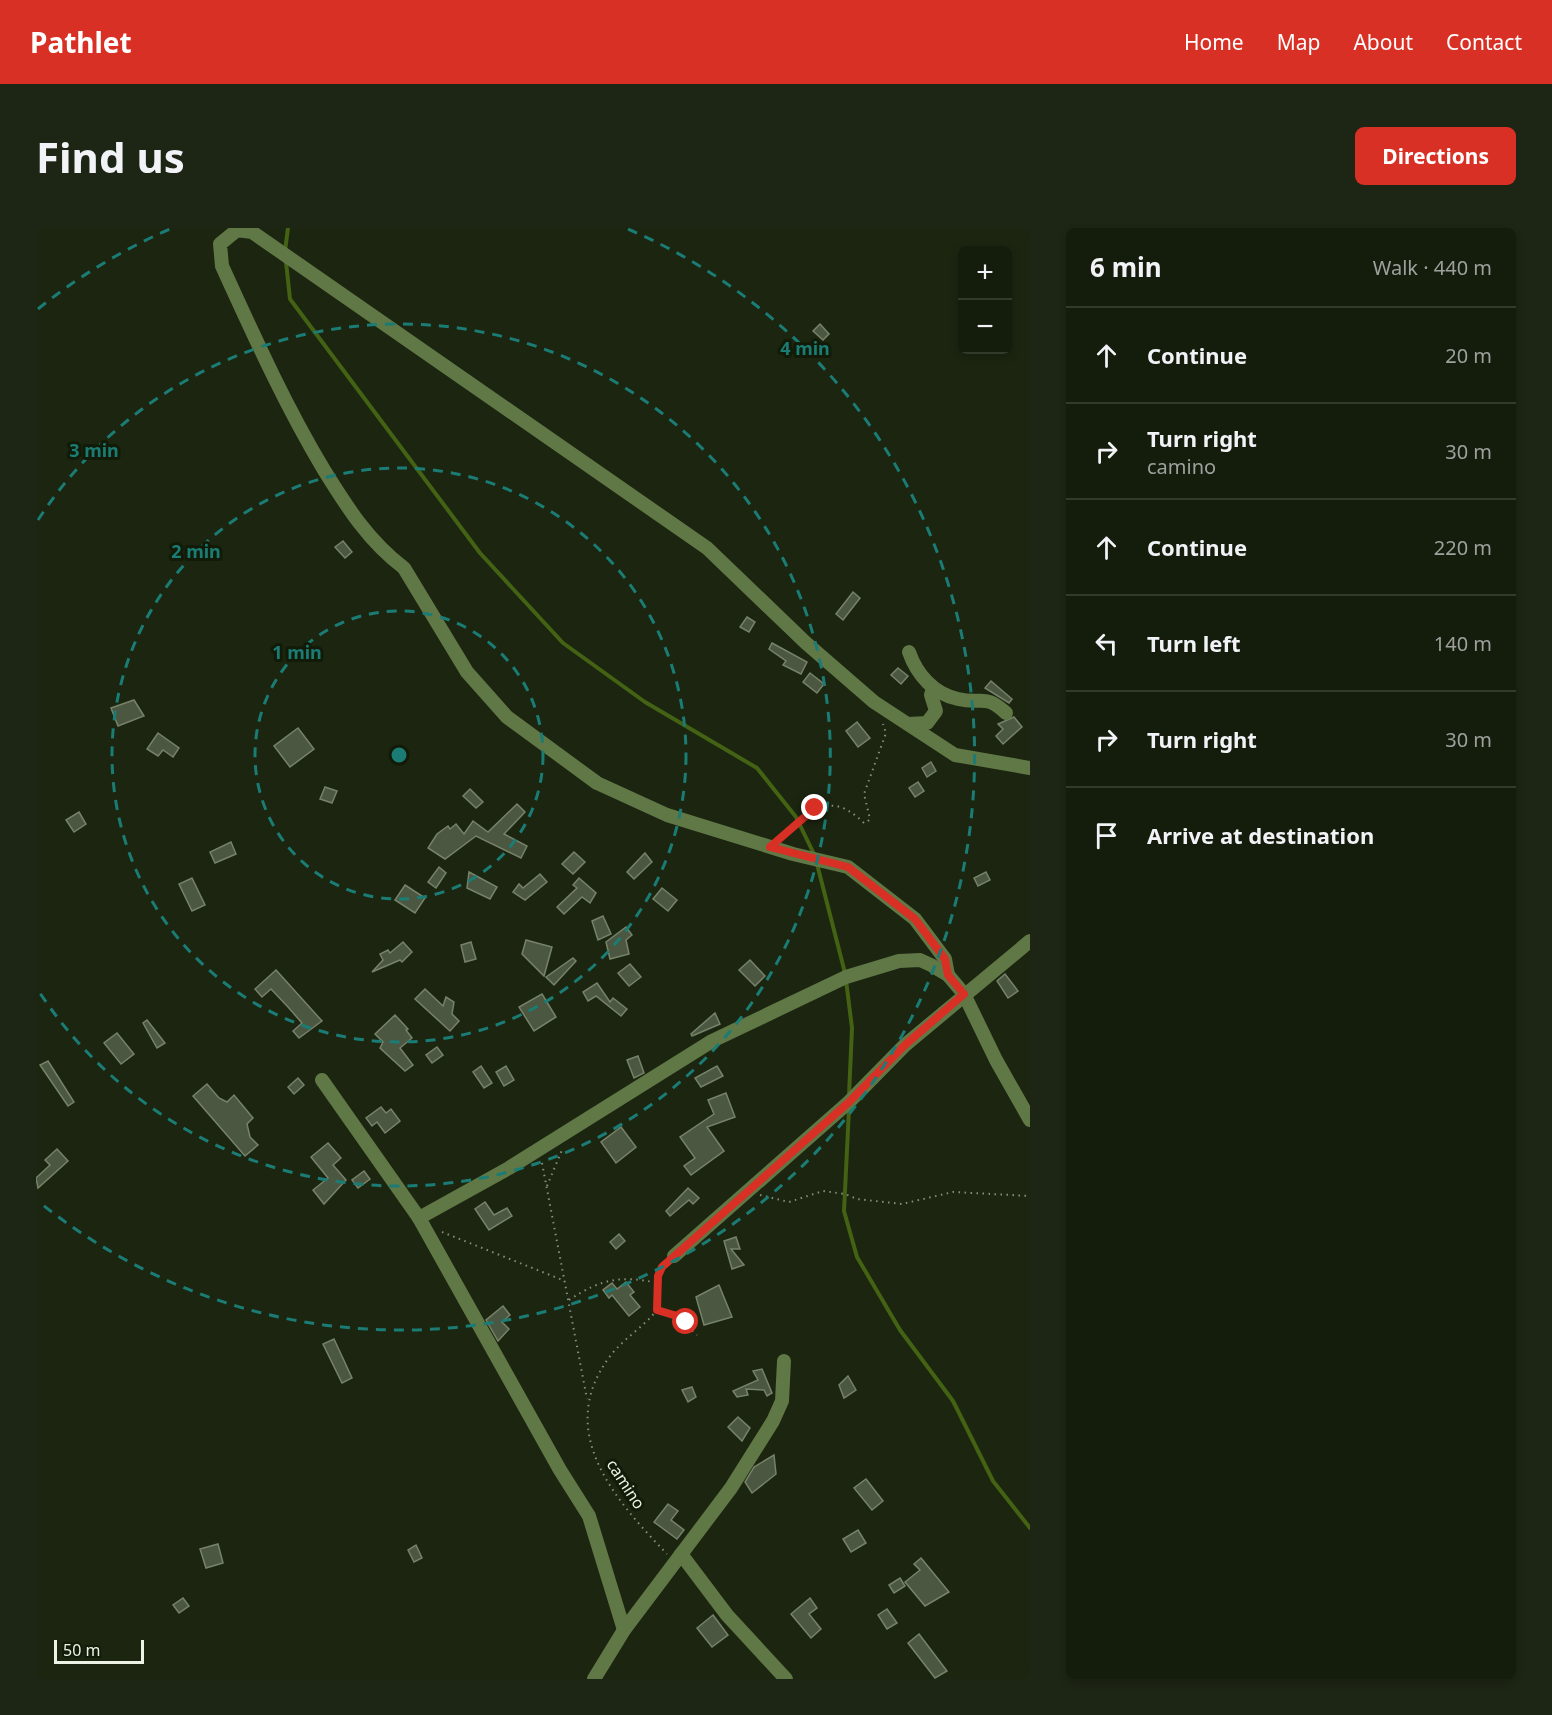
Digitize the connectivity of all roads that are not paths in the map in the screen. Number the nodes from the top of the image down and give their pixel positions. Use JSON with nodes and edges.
{"nodes":[{"id":1,"x":909,"y":652,"type":"dead end"},
{"id":2,"x":933,"y":688,"type":"junction"},
{"id":3,"x":1006,"y":713,"type":"dead end"},
{"id":4,"x":908,"y":724,"type":"junction"},
{"id":5,"x":1030,"y":768,"type":"edge"},
{"id":6,"x":1030,"y":941,"type":"edge"},
{"id":7,"x":948,"y":975,"type":"junction"},
{"id":8,"x":964,"y":994,"type":"junction"},
{"id":9,"x":322,"y":1080,"type":"dead end"},
{"id":10,"x":1029,"y":1113,"type":"edge"},
{"id":11,"x":420,"y":1221,"type":"junction"},
{"id":12,"x":674,"y":1256,"type":"road end"},
{"id":13,"x":784,"y":1361,"type":"dead end"},
{"id":14,"x":678,"y":1558,"type":"junction"},
{"id":15,"x":624,"y":1630,"type":"junction"},
{"id":16,"x":594,"y":1679,"type":"edge"},
{"id":17,"x":786,"y":1679,"type":"edge"}],
"edges":[{"from":1,"to":2,"type":"street"},
{"from":2,"to":3,"type":"street"},
{"from":2,"to":4,"type":"street"},
{"from":4,"to":5,"type":"street"},
{"from":4,"to":7,"type":"street"},
{"from":6,"to":8,"type":"street"},
{"from":7,"to":8,"type":"street"},
{"from":7,"to":11,"type":"street"},
{"from":8,"to":10,"type":"street"},
{"from":8,"to":12,"type":"street"},
{"from":9,"to":11,"type":"street"},
{"from":11,"to":15,"type":"street"},
{"from":13,"to":14,"type":"street"},
{"from":14,"to":15,"type":"street"},
{"from":14,"to":17,"type":"street"},
{"from":15,"to":16,"type":"street"}]}
